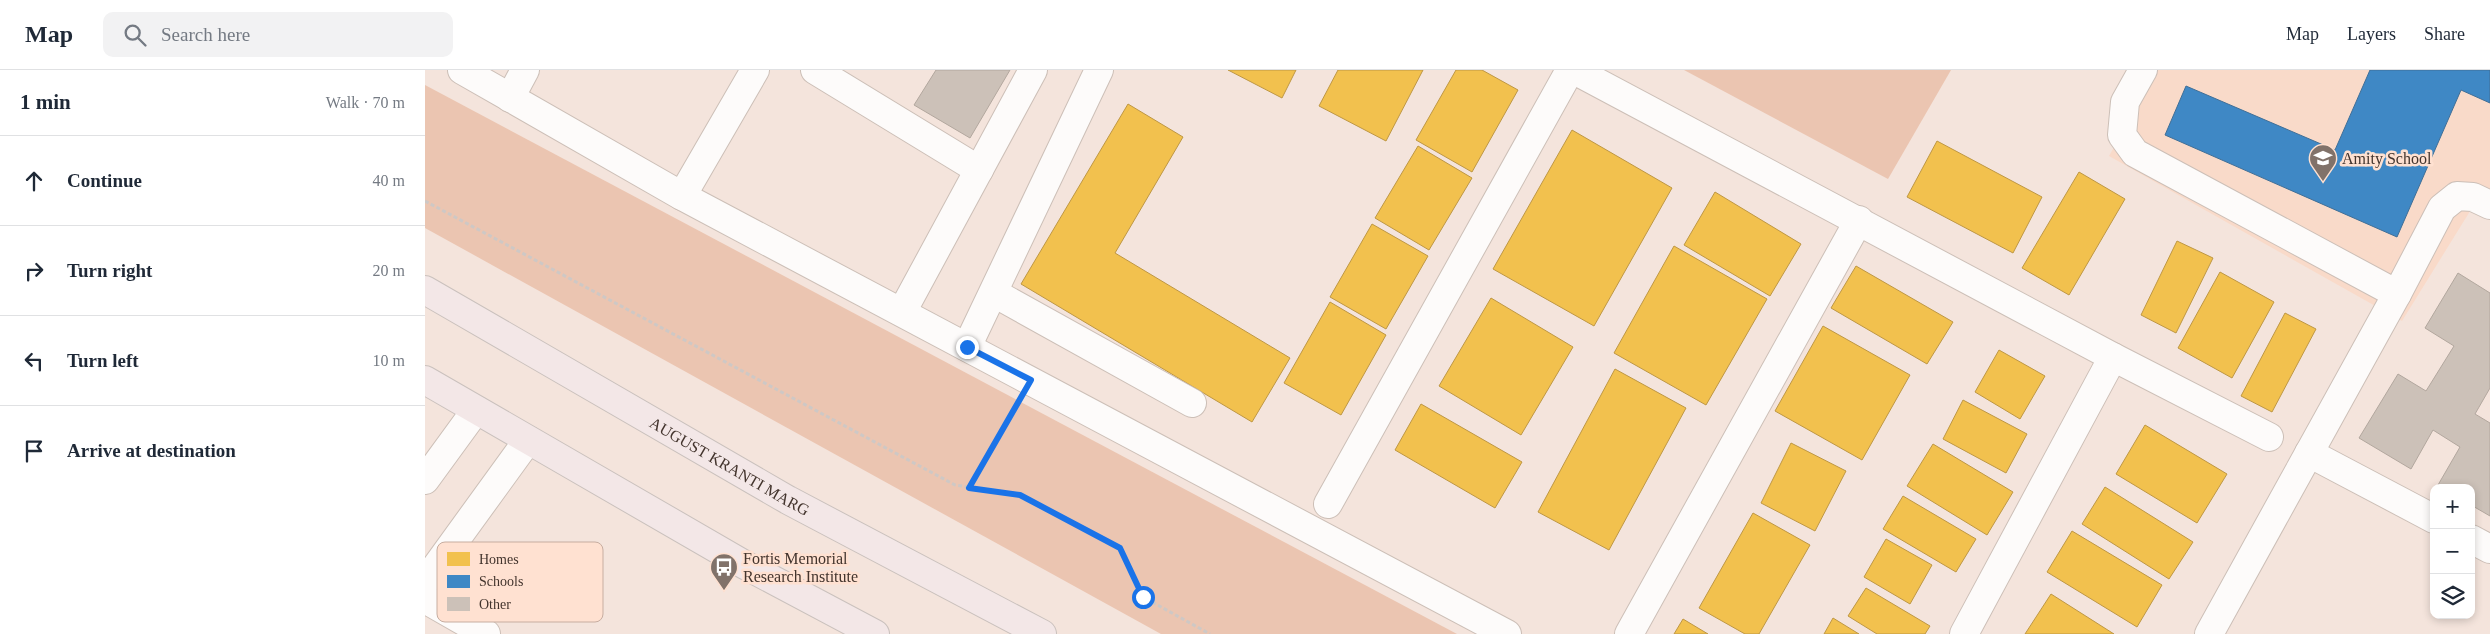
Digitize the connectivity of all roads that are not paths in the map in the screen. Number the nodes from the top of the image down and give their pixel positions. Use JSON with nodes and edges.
{"nodes":[{"id":1,"x":462,"y":70,"type":"edge"},
{"id":2,"x":525,"y":70,"type":"edge"},
{"id":3,"x":755,"y":70,"type":"edge"},
{"id":4,"x":815,"y":70,"type":"edge"},
{"id":5,"x":1033,"y":70,"type":"edge"},
{"id":6,"x":1099,"y":70,"type":"edge"},
{"id":7,"x":1572,"y":70,"type":"edge"},
{"id":8,"x":2143,"y":70,"type":"edge"},
{"id":9,"x":510,"y":98,"type":"junction"},
{"id":10,"x":979,"y":170,"type":"junction"},
{"id":11,"x":682,"y":196,"type":"junction"},
{"id":12,"x":2490,"y":205,"type":"edge"},
{"id":13,"x":1859,"y":220,"type":"junction"},
{"id":14,"x":425,"y":290,"type":"edge"},
{"id":15,"x":994,"y":293,"type":"junction"},
{"id":16,"x":2397,"y":294,"type":"junction"},
{"id":17,"x":902,"y":312,"type":"junction"},
{"id":18,"x":967,"y":347,"type":"junction"},
{"id":19,"x":2113,"y":357,"type":"junction"},
{"id":20,"x":425,"y":380,"type":"edge"},
{"id":21,"x":1192,"y":403,"type":"dead end"},
{"id":22,"x":476,"y":410,"type":"junction"},
{"id":23,"x":2269,"y":437,"type":"dead end"},
{"id":24,"x":528,"y":440,"type":"junction"},
{"id":25,"x":2309,"y":453,"type":"junction"},
{"id":26,"x":425,"y":480,"type":"edge"},
{"id":27,"x":1328,"y":504,"type":"dead end"},
{"id":28,"x":2430,"y":517,"type":"edge"},
{"id":29,"x":454,"y":542,"type":"edge"},
{"id":30,"x":2475,"y":542,"type":"edge"},
{"id":31,"x":2490,"y":550,"type":"edge"},
{"id":32,"x":437,"y":565,"type":"edge"},
{"id":33,"x":425,"y":582,"type":"edge"},
{"id":34,"x":425,"y":599,"type":"edge"},
{"id":35,"x":437,"y":606,"type":"edge"},
{"id":36,"x":465,"y":622,"type":"edge"},
{"id":37,"x":486,"y":634,"type":"edge"},
{"id":38,"x":875,"y":634,"type":"edge"},
{"id":39,"x":1042,"y":634,"type":"edge"},
{"id":40,"x":1507,"y":634,"type":"edge"},
{"id":41,"x":1629,"y":634,"type":"edge"},
{"id":42,"x":1964,"y":634,"type":"edge"},
{"id":43,"x":2209,"y":634,"type":"edge"}],
"edges":[{"from":1,"to":9,"type":"street"},
{"from":2,"to":9,"type":"street"},
{"from":3,"to":11,"type":"street"},
{"from":4,"to":10,"type":"street"},
{"from":5,"to":10,"type":"street"},
{"from":6,"to":15,"type":"street"},
{"from":7,"to":13,"type":"street"},
{"from":7,"to":27,"type":"street"},
{"from":8,"to":16,"type":"street"},
{"from":9,"to":11,"type":"street"},
{"from":10,"to":17,"type":"street"},
{"from":11,"to":17,"type":"street"},
{"from":12,"to":16,"type":"street"},
{"from":13,"to":19,"type":"street"},
{"from":13,"to":41,"type":"street"},
{"from":14,"to":39,"type":"main road","name":"AUGUST KRANTI MARG"},
{"from":15,"to":18,"type":"street"},
{"from":15,"to":21,"type":"street"},
{"from":16,"to":25,"type":"street"},
{"from":17,"to":18,"type":"street"},
{"from":18,"to":40,"type":"street"},
{"from":19,"to":23,"type":"street"},
{"from":19,"to":42,"type":"street"},
{"from":20,"to":22,"type":"main road"},
{"from":22,"to":24,"type":"main road"},
{"from":22,"to":26,"type":"street"},
{"from":24,"to":29,"type":"street"},
{"from":24,"to":38,"type":"main road"},
{"from":25,"to":28,"type":"street"},
{"from":25,"to":43,"type":"street"},
{"from":30,"to":31,"type":"street"},
{"from":32,"to":33,"type":"street"},
{"from":34,"to":35,"type":"street"},
{"from":36,"to":37,"type":"street"}]}
